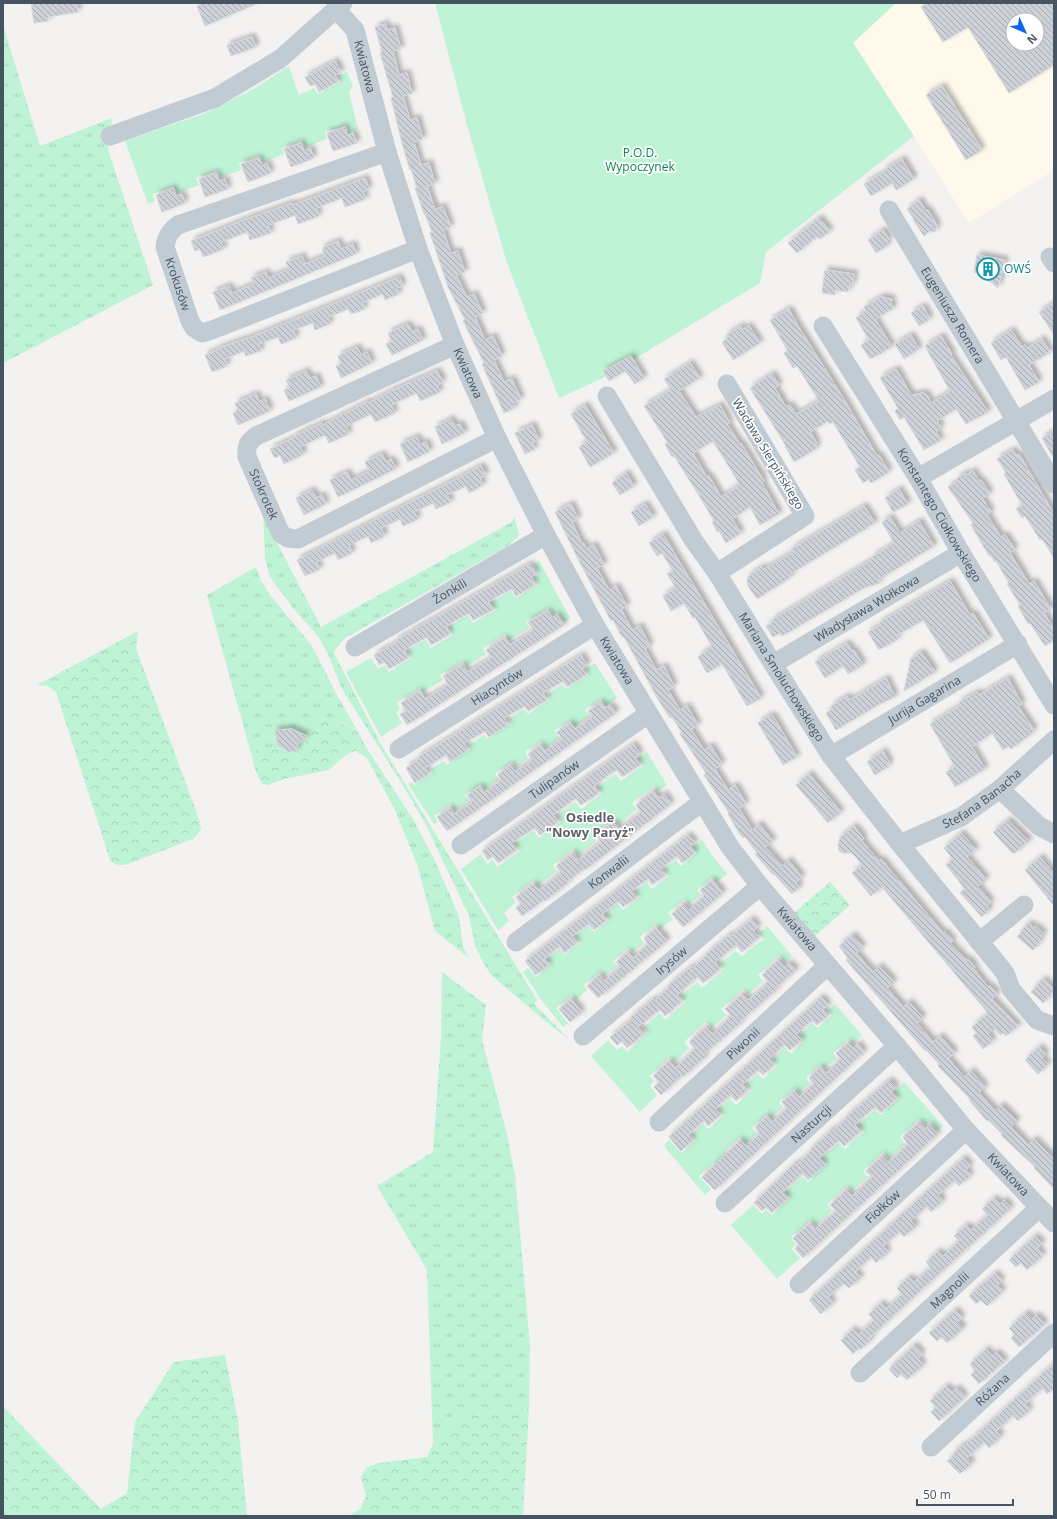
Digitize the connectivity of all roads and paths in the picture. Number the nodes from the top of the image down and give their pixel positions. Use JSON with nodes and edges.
{"nodes":[{"id":1,"x":339,"y":6,"type":"edge"},
{"id":2,"x":110,"y":136,"type":"dead end"},
{"id":3,"x":387,"y":152,"type":"junction"},
{"id":4,"x":889,"y":210,"type":"dead end"},
{"id":5,"x":418,"y":249,"type":"junction"},
{"id":6,"x":823,"y":326,"type":"dead end"},
{"id":7,"x":455,"y":345,"type":"junction"},
{"id":8,"x":727,"y":384,"type":"dead end"},
{"id":9,"x":607,"y":396,"type":"dead end"},
{"id":10,"x":1054,"y":398,"type":"edge"},
{"id":11,"x":1016,"y":421,"type":"junction"},
{"id":12,"x":497,"y":438,"type":"junction"},
{"id":13,"x":918,"y":478,"type":"junction"},
{"id":14,"x":1054,"y":484,"type":"edge"},
{"id":15,"x":546,"y":536,"type":"junction"},
{"id":16,"x":961,"y":553,"type":"junction"},
{"id":17,"x":717,"y":573,"type":"junction"},
{"id":18,"x":595,"y":626,"type":"junction"},
{"id":19,"x":1018,"y":644,"type":"junction"},
{"id":20,"x":355,"y":647,"type":"dead end"},
{"id":21,"x":772,"y":664,"type":"junction"},
{"id":22,"x":1054,"y":705,"type":"edge"},
{"id":23,"x":648,"y":714,"type":"junction"},
{"id":24,"x":1054,"y":740,"type":"edge"},
{"id":25,"x":399,"y":749,"type":"dead end"},
{"id":26,"x":831,"y":756,"type":"junction"},
{"id":27,"x":1000,"y":789,"type":"junction"},
{"id":28,"x":702,"y":802,"type":"junction"},
{"id":29,"x":1054,"y":834,"type":"edge"},
{"id":30,"x":900,"y":844,"type":"junction"},
{"id":31,"x":461,"y":845,"type":"dead end"},
{"id":32,"x":760,"y":886,"type":"junction"},
{"id":33,"x":1024,"y":905,"type":"dead end"},
{"id":34,"x":516,"y":942,"type":"dead end"},
{"id":35,"x":979,"y":942,"type":"junction"},
{"id":36,"x":827,"y":966,"type":"junction"},
{"id":37,"x":1046,"y":1023,"type":"edge"},
{"id":38,"x":583,"y":1036,"type":"dead end"},
{"id":39,"x":897,"y":1046,"type":"junction"},
{"id":40,"x":659,"y":1122,"type":"dead end"},
{"id":41,"x":966,"y":1130,"type":"junction"},
{"id":42,"x":725,"y":1203,"type":"dead end"},
{"id":43,"x":1039,"y":1208,"type":"junction"},
{"id":44,"x":1054,"y":1223,"type":"edge"},
{"id":45,"x":799,"y":1284,"type":"dead end"},
{"id":46,"x":1054,"y":1333,"type":"edge"},
{"id":47,"x":860,"y":1373,"type":"dead end"},
{"id":48,"x":931,"y":1447,"type":"dead end"}],
"edges":[{"from":1,"to":2,"type":"street"},
{"from":1,"to":3,"type":"street","name":"Kwiatowa"},
{"from":3,"to":5,"type":"street","name":"Kwiatowa"},
{"from":3,"to":5,"type":"street","name":"Krokusów"},
{"from":4,"to":11,"type":"street","name":"Eugeniusza Romera"},
{"from":5,"to":7,"type":"street","name":"Kwiatowa"},
{"from":6,"to":13,"type":"street","name":"Konstantego Ciołkowskiego"},
{"from":7,"to":12,"type":"street","name":"Kwiatowa"},
{"from":7,"to":12,"type":"street","name":"Stokrotek"},
{"from":8,"to":17,"type":"street","name":"Wacława Sierpińskiego"},
{"from":9,"to":17,"type":"street","name":"Mariana Smoluchowskiego"},
{"from":10,"to":11,"type":"street"},
{"from":11,"to":13,"type":"street"},
{"from":11,"to":14,"type":"street","name":"Eugeniusza Romera"},
{"from":12,"to":15,"type":"street","name":"Kwiatowa"},
{"from":13,"to":16,"type":"street","name":"Konstantego Ciołkowskiego"},
{"from":15,"to":18,"type":"street","name":"Kwiatowa"},
{"from":15,"to":20,"type":"street","name":"Żonkili"},
{"from":16,"to":19,"type":"street","name":"Konstantego Ciołkowskiego"},
{"from":16,"to":21,"type":"street","name":"Władysława Wołkowa"},
{"from":17,"to":21,"type":"street","name":"Mariana Smoluchowskiego"},
{"from":18,"to":23,"type":"street","name":"Kwiatowa"},
{"from":18,"to":25,"type":"street","name":"Hiacyntów"},
{"from":19,"to":22,"type":"street","name":"Konstantego Ciołkowskiego"},
{"from":19,"to":26,"type":"street","name":"Jurija Gagarina"},
{"from":21,"to":26,"type":"street","name":"Mariana Smoluchowskiego"},
{"from":23,"to":28,"type":"street","name":"Kwiatowa"},
{"from":23,"to":31,"type":"street","name":"Tulipanów"},
{"from":24,"to":27,"type":"street","name":"Stefana Banacha"},
{"from":26,"to":30,"type":"street","name":"Mariana Smoluchowskiego"},
{"from":27,"to":29,"type":"street"},
{"from":27,"to":30,"type":"street","name":"Stefana Banacha"},
{"from":28,"to":32,"type":"street","name":"Kwiatowa"},
{"from":28,"to":34,"type":"street","name":"Konwalii"},
{"from":30,"to":35,"type":"street","name":"Mariana Smoluchowskiego"},
{"from":32,"to":36,"type":"street","name":"Kwiatowa"},
{"from":32,"to":38,"type":"street","name":"Irysów"},
{"from":33,"to":35,"type":"street"},
{"from":35,"to":37,"type":"street","name":"Mariana Smoluchowskiego"},
{"from":36,"to":39,"type":"street","name":"Kwiatowa"},
{"from":36,"to":40,"type":"street","name":"Piwonii"},
{"from":39,"to":41,"type":"street","name":"Kwiatowa"},
{"from":39,"to":42,"type":"street","name":"Nasturcji"},
{"from":41,"to":43,"type":"street","name":"Kwiatowa"},
{"from":41,"to":45,"type":"street","name":"Fiołków"},
{"from":43,"to":44,"type":"street","name":"Kwiatowa"},
{"from":43,"to":47,"type":"street","name":"Magnolii"},
{"from":46,"to":48,"type":"street","name":"Różana"}]}
